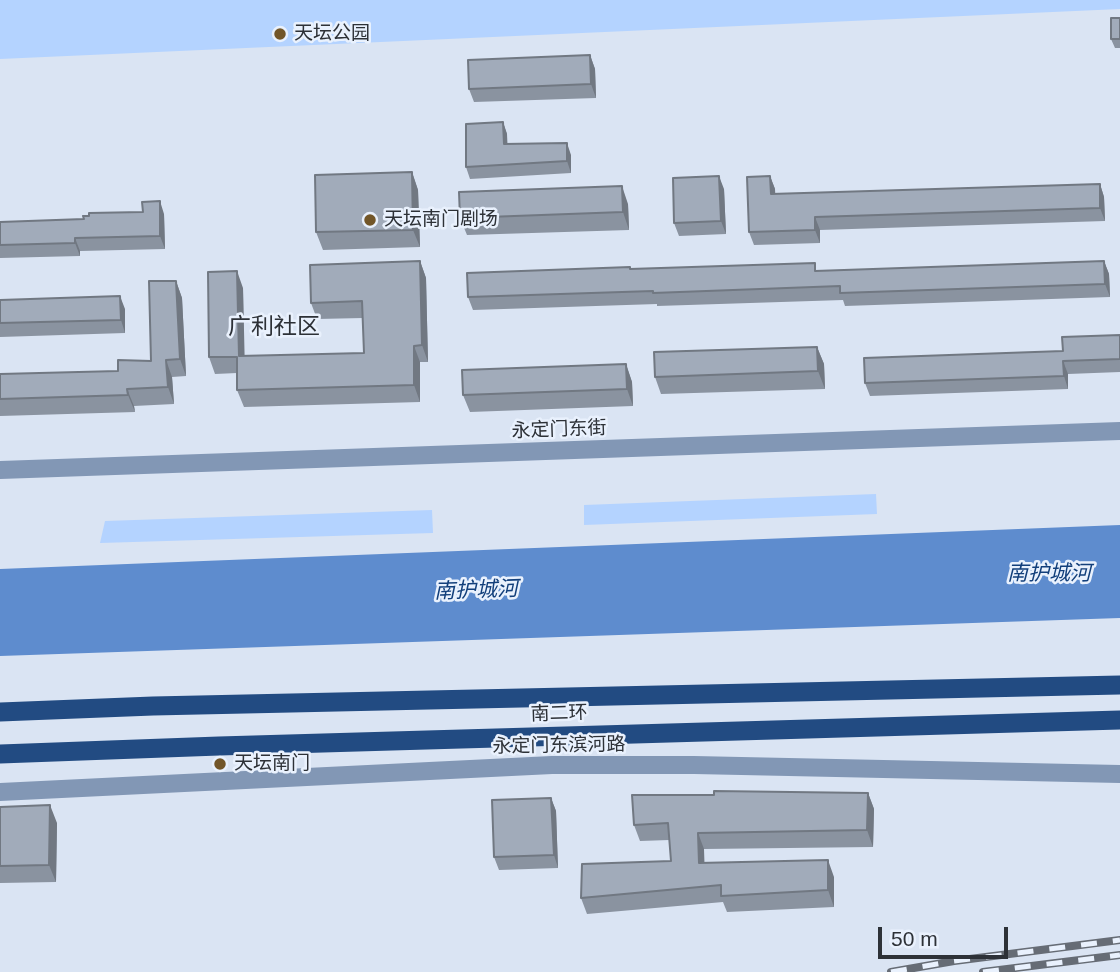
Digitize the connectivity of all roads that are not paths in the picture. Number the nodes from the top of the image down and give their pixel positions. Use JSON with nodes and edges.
{"nodes":[{"id":1,"x":1120,"y":431,"type":"edge"},
{"id":2,"x":0,"y":470,"type":"edge"},
{"id":3,"x":1120,"y":685,"type":"edge"},
{"id":4,"x":0,"y":712,"type":"edge"},
{"id":5,"x":1120,"y":720,"type":"edge"},
{"id":6,"x":0,"y":754,"type":"edge"},
{"id":7,"x":1120,"y":774,"type":"edge"},
{"id":8,"x":0,"y":792,"type":"edge"}],
"edges":[{"from":1,"to":2,"type":"street","name":"永定门东街"},
{"from":3,"to":4,"type":"highway","name":"南二环"},
{"from":5,"to":6,"type":"highway","name":"南二环"},
{"from":7,"to":8,"type":"street","name":"永定门东滨河路"}]}
